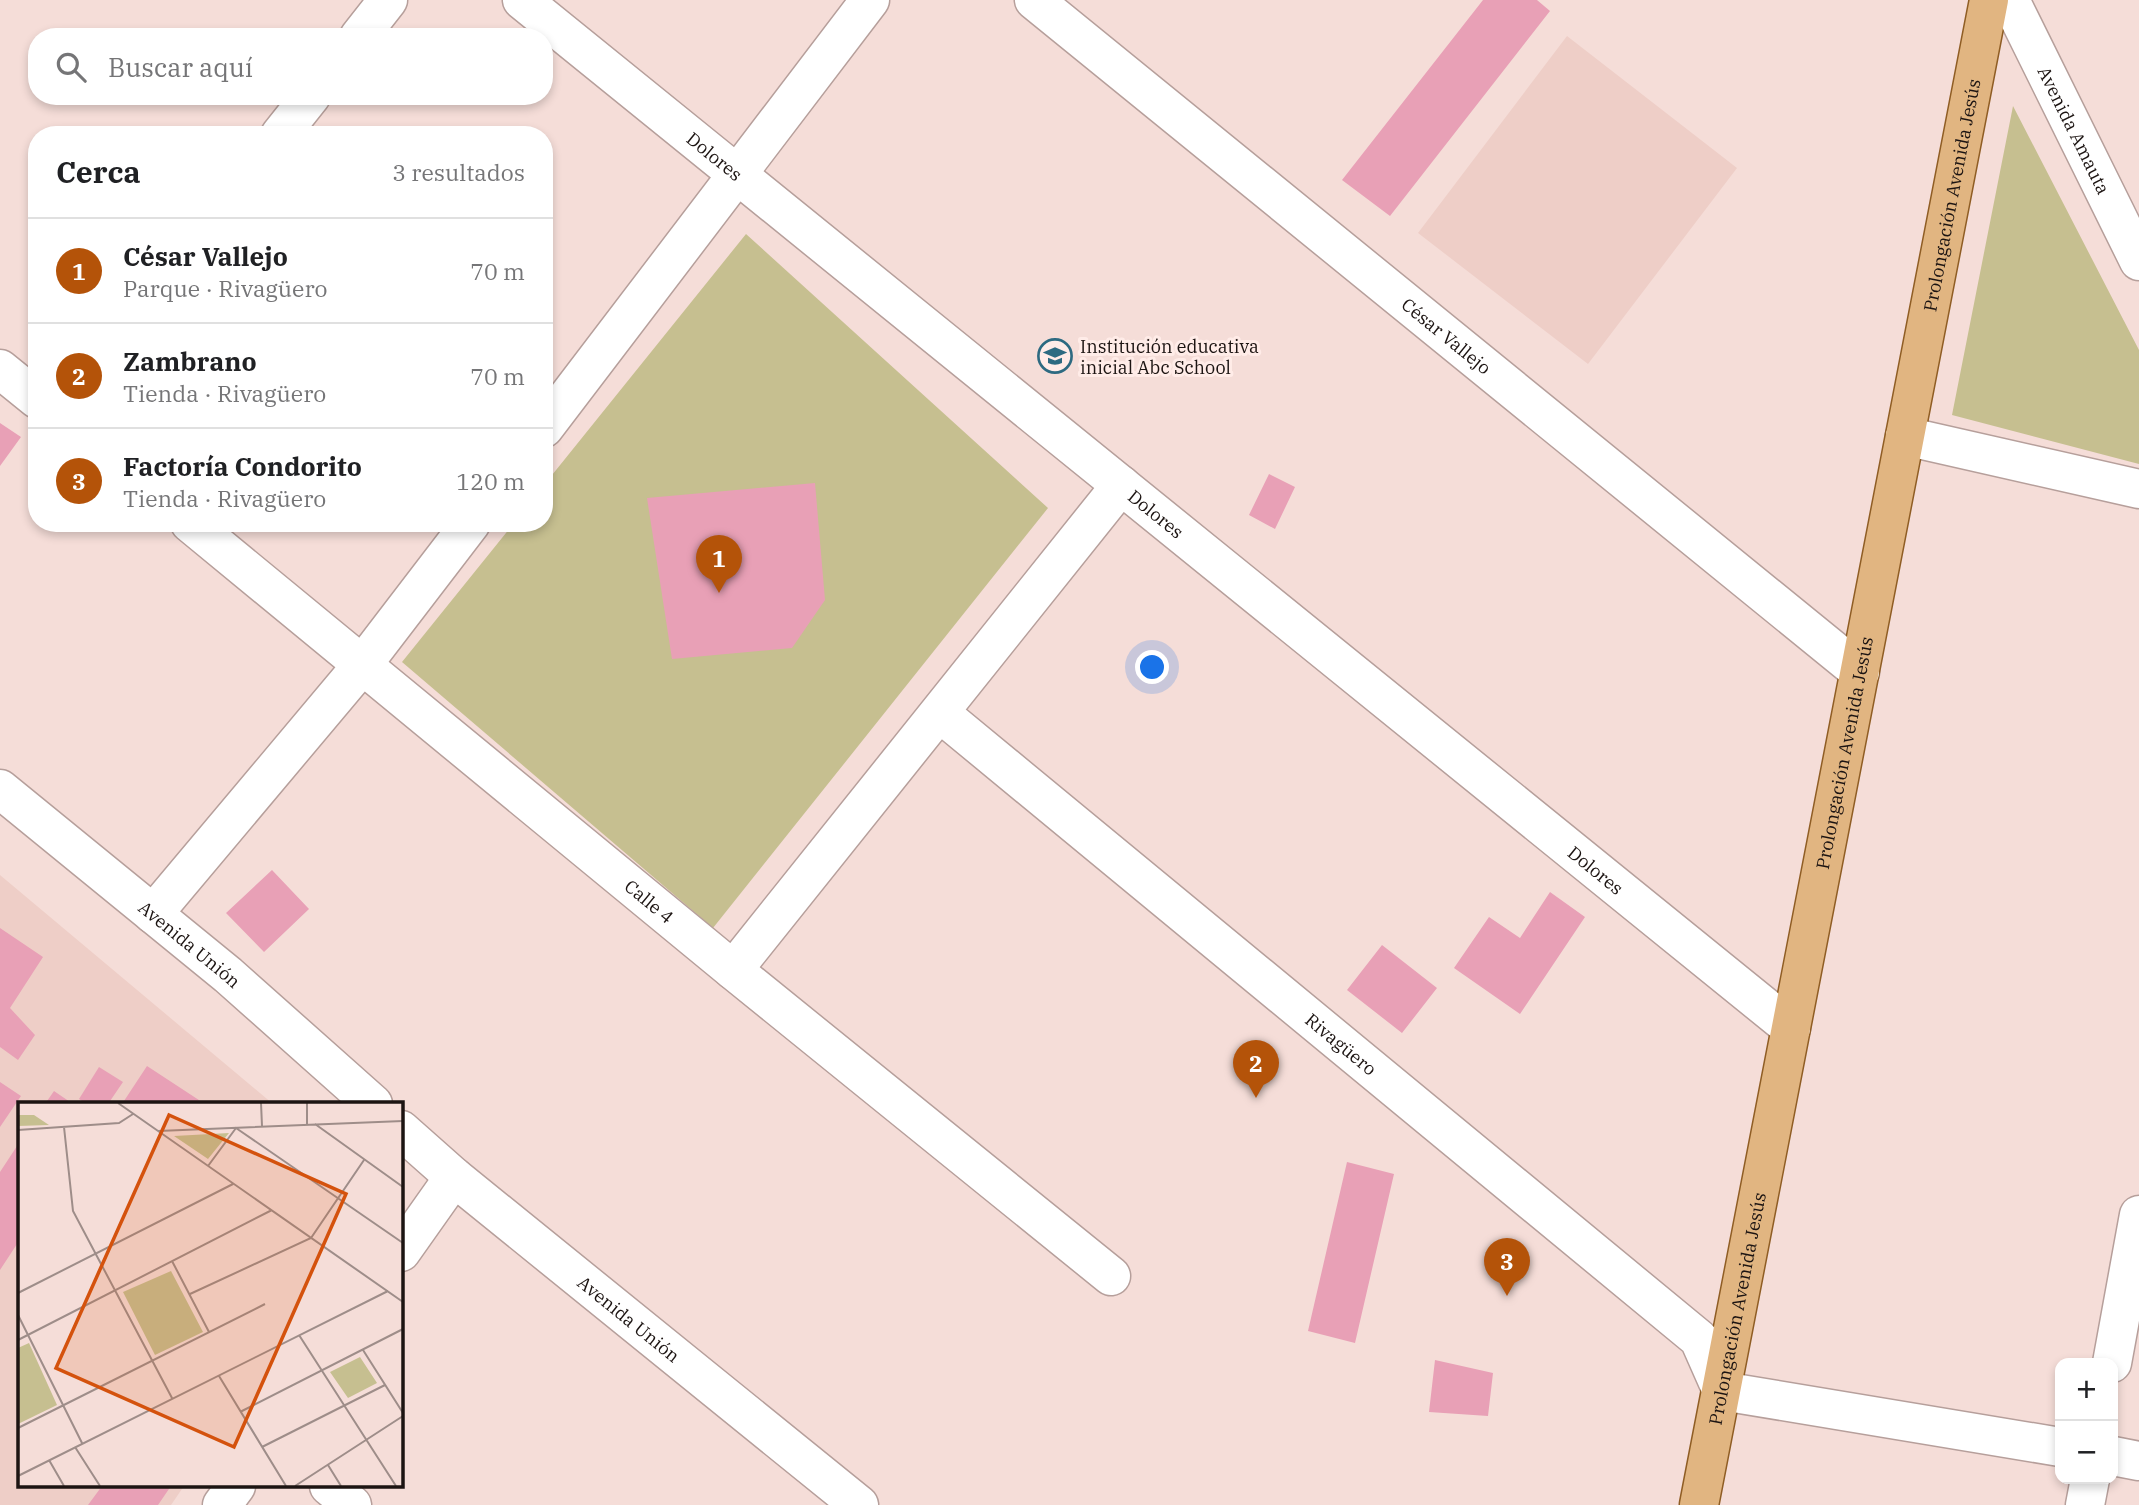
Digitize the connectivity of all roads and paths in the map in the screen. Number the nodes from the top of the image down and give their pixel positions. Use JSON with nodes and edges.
{"nodes":[{"id":1,"x":388,"y":0,"type":"edge"},
{"id":2,"x":522,"y":0,"type":"edge"},
{"id":3,"x":870,"y":0,"type":"edge"},
{"id":4,"x":1034,"y":0,"type":"edge"},
{"id":5,"x":1989,"y":0,"type":"edge"},
{"id":6,"x":2010,"y":0,"type":"edge"},
{"id":7,"x":366,"y":28,"type":"edge"},
{"id":8,"x":304,"y":105,"type":"edge"},
{"id":9,"x":287,"y":126,"type":"edge"},
{"id":10,"x":737,"y":174,"type":"junction"},
{"id":11,"x":2139,"y":261,"type":"edge"},
{"id":12,"x":0,"y":369,"type":"edge"},
{"id":13,"x":28,"y":392,"type":"edge"},
{"id":14,"x":553,"y":416,"type":"edge"},
{"id":15,"x":1905,"y":436,"type":"junction"},
{"id":16,"x":1121,"y":485,"type":"junction"},
{"id":17,"x":2139,"y":489,"type":"edge"},
{"id":18,"x":201,"y":532,"type":"edge"},
{"id":19,"x":464,"y":532,"type":"edge"},
{"id":20,"x":363,"y":664,"type":"junction"},
{"id":21,"x":1860,"y":673,"type":"junction"},
{"id":22,"x":940,"y":713,"type":"junction"},
{"id":23,"x":0,"y":789,"type":"edge"},
{"id":24,"x":153,"y":914,"type":"junction"},
{"id":25,"x":733,"y":970,"type":"junction"},
{"id":26,"x":1791,"y":1028,"type":"junction"},
{"id":27,"x":371,"y":1102,"type":"edge"},
{"id":28,"x":402,"y":1130,"type":"edge"},
{"id":29,"x":454,"y":1177,"type":"junction"},
{"id":30,"x":2139,"y":1214,"type":"edge"},
{"id":31,"x":402,"y":1251,"type":"edge"},
{"id":32,"x":1111,"y":1276,"type":"dead end"},
{"id":33,"x":2113,"y":1358,"type":"edge"},
{"id":34,"x":1721,"y":1391,"type":"junction"},
{"id":35,"x":2055,"y":1446,"type":"edge"},
{"id":36,"x":2118,"y":1457,"type":"edge"},
{"id":37,"x":2139,"y":1461,"type":"edge"},
{"id":38,"x":2089,"y":1484,"type":"edge"},
{"id":39,"x":235,"y":1488,"type":"edge"},
{"id":40,"x":331,"y":1488,"type":"edge"},
{"id":41,"x":222,"y":1505,"type":"edge"},
{"id":42,"x":352,"y":1505,"type":"edge"},
{"id":43,"x":859,"y":1505,"type":"edge"},
{"id":44,"x":1699,"y":1505,"type":"edge"},
{"id":45,"x":2085,"y":1505,"type":"edge"}],
"edges":[{"from":1,"to":7,"type":"street"},
{"from":2,"to":10,"type":"street","name":"Dolores"},
{"from":3,"to":10,"type":"street"},
{"from":4,"to":21,"type":"street","name":"César Vallejo"},
{"from":5,"to":15,"type":"main road","name":"Prolongación Avenida Jesús"},
{"from":6,"to":11,"type":"street","name":"Avenida Amauta"},
{"from":8,"to":9,"type":"street"},
{"from":10,"to":14,"type":"street"},
{"from":10,"to":16,"type":"street","name":"Dolores"},
{"from":12,"to":13,"type":"street"},
{"from":15,"to":17,"type":"street"},
{"from":15,"to":21,"type":"main road","name":"Prolongación Avenida Jesús"},
{"from":16,"to":22,"type":"street"},
{"from":16,"to":26,"type":"street","name":"Dolores"},
{"from":18,"to":20,"type":"street","name":"Calle 4"},
{"from":19,"to":20,"type":"street"},
{"from":20,"to":24,"type":"street"},
{"from":20,"to":25,"type":"street","name":"Calle 4"},
{"from":21,"to":26,"type":"main road","name":"Prolongación Avenida Jesús"},
{"from":22,"to":25,"type":"street"},
{"from":22,"to":34,"type":"street","name":"Rivagüero"},
{"from":23,"to":24,"type":"street","name":"Avenida Unión"},
{"from":24,"to":27,"type":"street","name":"Avenida Unión"},
{"from":25,"to":32,"type":"street","name":"Calle 4"},
{"from":26,"to":34,"type":"main road","name":"Prolongación Avenida Jesús"},
{"from":28,"to":29,"type":"street","name":"Avenida Unión"},
{"from":29,"to":31,"type":"street"},
{"from":29,"to":43,"type":"street","name":"Avenida Unión"},
{"from":30,"to":33,"type":"street"},
{"from":34,"to":35,"type":"street"},
{"from":34,"to":44,"type":"main road","name":"Prolongación Avenida Jesús"},
{"from":36,"to":37,"type":"street"},
{"from":38,"to":45,"type":"street"},
{"from":39,"to":41,"type":"street"},
{"from":40,"to":42,"type":"street"}]}
